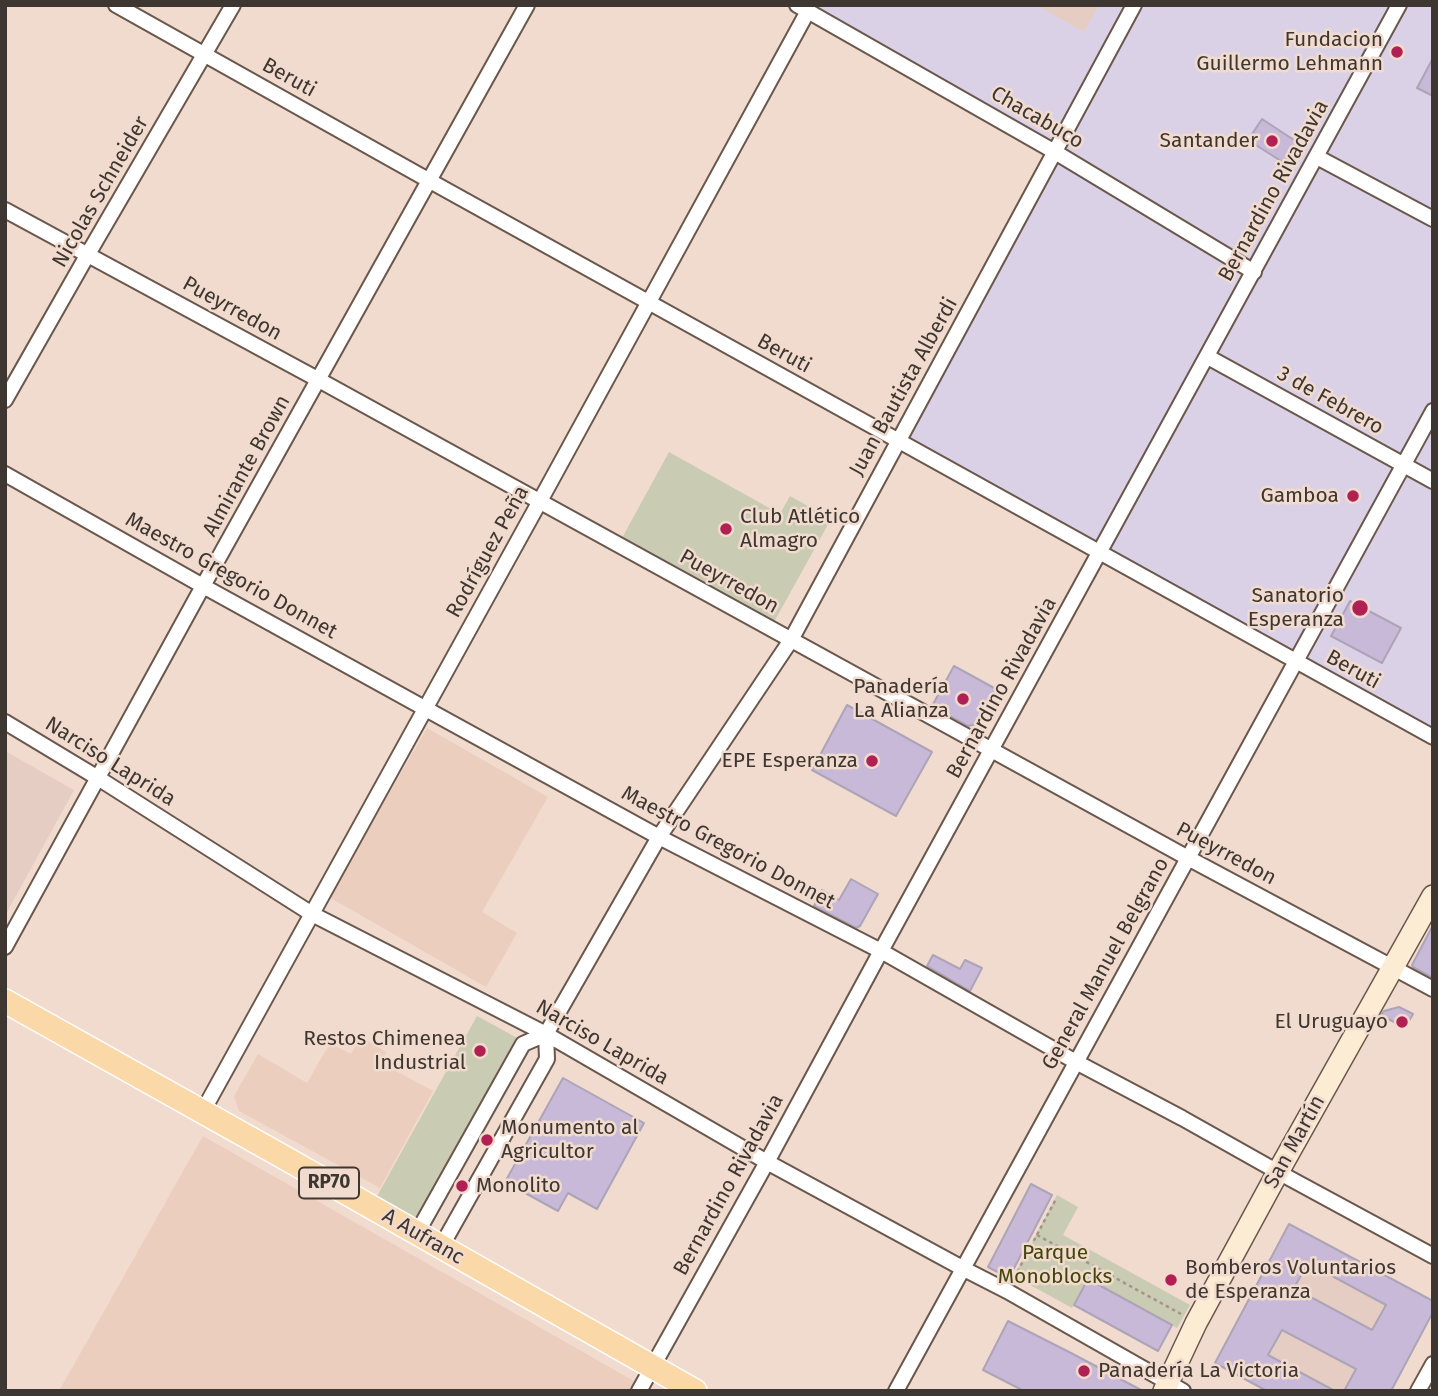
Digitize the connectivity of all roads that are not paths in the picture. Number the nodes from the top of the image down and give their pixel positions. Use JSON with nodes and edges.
{"nodes":[{"id":1,"x":116,"y":5,"type":"edge"},
{"id":2,"x":233,"y":5,"type":"edge"},
{"id":3,"x":527,"y":5,"type":"edge"},
{"id":4,"x":1134,"y":5,"type":"edge"},
{"id":5,"x":1399,"y":5,"type":"edge"},
{"id":6,"x":803,"y":8,"type":"edge"},
{"id":7,"x":205,"y":55,"type":"junction"},
{"id":8,"x":1055,"y":152,"type":"junction"},
{"id":9,"x":1317,"y":157,"type":"junction"},
{"id":10,"x":430,"y":181,"type":"junction"},
{"id":11,"x":5,"y":210,"type":"edge"},
{"id":12,"x":1433,"y":219,"type":"edge"},
{"id":13,"x":88,"y":254,"type":"junction"},
{"id":14,"x":1254,"y":272,"type":"junction"},
{"id":15,"x":649,"y":302,"type":"junction"},
{"id":16,"x":1208,"y":357,"type":"junction"},
{"id":17,"x":319,"y":380,"type":"junction"},
{"id":18,"x":5,"y":400,"type":"edge"},
{"id":19,"x":1433,"y":411,"type":"edge"},
{"id":20,"x":898,"y":441,"type":"junction"},
{"id":21,"x":1402,"y":464,"type":"junction"},
{"id":22,"x":5,"y":474,"type":"edge"},
{"id":23,"x":1433,"y":481,"type":"edge"},
{"id":24,"x":540,"y":501,"type":"junction"},
{"id":25,"x":1100,"y":552,"type":"junction"},
{"id":26,"x":204,"y":586,"type":"junction"},
{"id":27,"x":791,"y":640,"type":"junction"},
{"id":28,"x":1295,"y":662,"type":"junction"},
{"id":29,"x":426,"y":709,"type":"junction"},
{"id":30,"x":5,"y":722,"type":"edge"},
{"id":31,"x":1433,"y":737,"type":"edge"},
{"id":32,"x":992,"y":749,"type":"junction"},
{"id":33,"x":98,"y":778,"type":"junction"},
{"id":34,"x":659,"y":837,"type":"junction"},
{"id":35,"x":1188,"y":858,"type":"junction"},
{"id":36,"x":1433,"y":896,"type":"edge"},
{"id":37,"x":312,"y":914,"type":"junction"},
{"id":38,"x":5,"y":947,"type":"edge"},
{"id":39,"x":881,"y":951,"type":"junction"},
{"id":40,"x":1393,"y":967,"type":"junction"},
{"id":41,"x":1433,"y":989,"type":"edge"},
{"id":42,"x":5,"y":1001,"type":"edge"},
{"id":43,"x":546,"y":1034,"type":"junction"},
{"id":44,"x":1076,"y":1062,"type":"junction"},
{"id":45,"x":203,"y":1111,"type":"junction"},
{"id":46,"x":767,"y":1162,"type":"junction"},
{"id":47,"x":1278,"y":1172,"type":"junction"},
{"id":48,"x":417,"y":1233,"type":"junction"},
{"id":49,"x":441,"y":1247,"type":"junction"},
{"id":50,"x":1433,"y":1256,"type":"edge"},
{"id":51,"x":964,"y":1269,"type":"junction"},
{"id":52,"x":1433,"y":1364,"type":"edge"},
{"id":53,"x":652,"y":1367,"type":"junction"},
{"id":54,"x":1172,"y":1388,"type":"edge"},
{"id":55,"x":639,"y":1391,"type":"edge"},
{"id":56,"x":695,"y":1391,"type":"edge"},
{"id":57,"x":896,"y":1391,"type":"edge"},
{"id":58,"x":1418,"y":1391,"type":"edge"}],
"edges":[{"from":1,"to":7,"type":"street","name":"Beruti"},
{"from":2,"to":7,"type":"street","name":"Nicolas Schneider"},
{"from":3,"to":10,"type":"street","name":"Almirante Brown"},
{"from":4,"to":8,"type":"street","name":"Juan Bautista Alberdi"},
{"from":5,"to":9,"type":"street","name":"Bernardino Rivadavia"},
{"from":6,"to":8,"type":"street","name":"Chacabuco"},
{"from":6,"to":15,"type":"street","name":"Rodríguez Peña"},
{"from":7,"to":10,"type":"street","name":"Beruti"},
{"from":7,"to":13,"type":"street","name":"Nicolas Schneider"},
{"from":8,"to":14,"type":"street","name":"Chacabuco"},
{"from":8,"to":20,"type":"street","name":"Juan Bautista Alberdi"},
{"from":9,"to":12,"type":"street"},
{"from":9,"to":14,"type":"street","name":"Bernardino Rivadavia"},
{"from":10,"to":15,"type":"street","name":"Beruti"},
{"from":10,"to":17,"type":"street","name":"Almirante Brown"},
{"from":11,"to":13,"type":"street","name":"Pueyrredon"},
{"from":13,"to":17,"type":"street","name":"Pueyrredon"},
{"from":13,"to":18,"type":"street","name":"Nicolas Schneider"},
{"from":14,"to":16,"type":"street","name":"Bernardino Rivadavia"},
{"from":15,"to":20,"type":"street","name":"Beruti"},
{"from":15,"to":24,"type":"street","name":"Rodríguez Peña"},
{"from":16,"to":21,"type":"street","name":"3 de Febrero"},
{"from":16,"to":25,"type":"street","name":"Bernardino Rivadavia"},
{"from":17,"to":24,"type":"street","name":"Pueyrredon"},
{"from":17,"to":26,"type":"street","name":"Almirante Brown"},
{"from":19,"to":21,"type":"street","name":"General Manuel Belgrano"},
{"from":20,"to":25,"type":"street","name":"Beruti"},
{"from":20,"to":27,"type":"street","name":"Juan Bautista Alberdi"},
{"from":21,"to":23,"type":"street","name":"3 de Febrero"},
{"from":21,"to":28,"type":"street","name":"General Manuel Belgrano"},
{"from":22,"to":26,"type":"street","name":"Maestro Gregorio Donnet"},
{"from":24,"to":27,"type":"street","name":"Pueyrredon"},
{"from":24,"to":29,"type":"street","name":"Rodríguez Peña"},
{"from":25,"to":28,"type":"street","name":"Beruti"},
{"from":25,"to":32,"type":"street","name":"Bernardino Rivadavia"},
{"from":26,"to":29,"type":"street","name":"Maestro Gregorio Donnet"},
{"from":26,"to":33,"type":"street","name":"Almirante Brown"},
{"from":27,"to":32,"type":"street","name":"Pueyrredon"},
{"from":27,"to":34,"type":"street","name":"Juan Bautista Alberdi"},
{"from":28,"to":31,"type":"street","name":"Beruti"},
{"from":28,"to":35,"type":"street","name":"General Manuel Belgrano"},
{"from":29,"to":34,"type":"street","name":"Maestro Gregorio Donnet"},
{"from":29,"to":37,"type":"street","name":"Rodríguez Peña"},
{"from":30,"to":33,"type":"street","name":"Narciso Laprida"},
{"from":32,"to":35,"type":"street","name":"Pueyrredon"},
{"from":32,"to":39,"type":"street","name":"Bernardino Rivadavia"},
{"from":33,"to":37,"type":"street","name":"Narciso Laprida"},
{"from":33,"to":38,"type":"street","name":"Almirante Brown"},
{"from":34,"to":39,"type":"street","name":"Maestro Gregorio Donnet"},
{"from":34,"to":43,"type":"street","name":"Juan Bautista Alberdi"},
{"from":35,"to":40,"type":"street","name":"Pueyrredon"},
{"from":35,"to":44,"type":"street","name":"General Manuel Belgrano"},
{"from":36,"to":40,"type":"main road","name":"San Martín"},
{"from":37,"to":43,"type":"street","name":"Narciso Laprida"},
{"from":37,"to":45,"type":"street","name":"Rodríguez Peña"},
{"from":39,"to":44,"type":"street","name":"Maestro Gregorio Donnet"},
{"from":39,"to":46,"type":"street","name":"Bernardino Rivadavia"},
{"from":40,"to":41,"type":"street","name":"Pueyrredon"},
{"from":40,"to":47,"type":"main road","name":"San Martín"},
{"from":42,"to":45,"type":"main road","name":"A Aufranc","number":"RP70"},
{"from":43,"to":46,"type":"street","name":"Narciso Laprida"},
{"from":43,"to":48,"type":"street","name":"Juan Bautista Alberdi"},
{"from":43,"to":49,"type":"street","name":"Juan Bautista Alberdi"},
{"from":44,"to":47,"type":"street","name":"Maestro Gregorio Donnet"},
{"from":44,"to":51,"type":"street","name":"General Manuel Belgrano"},
{"from":45,"to":48,"type":"main road","name":"A Aufranc","number":"RP70"},
{"from":46,"to":51,"type":"street","name":"Narciso Laprida"},
{"from":46,"to":53,"type":"street","name":"Bernardino Rivadavia"},
{"from":47,"to":50,"type":"street","name":"Maestro Gregorio Donnet"},
{"from":47,"to":54,"type":"main road","name":"San Martín"},
{"from":48,"to":49,"type":"main road","name":"A Aufranc","number":"RP70"},
{"from":49,"to":53,"type":"main road","name":"A Aufranc","number":"RP70"},
{"from":51,"to":54,"type":"street","name":"Narciso Laprida"},
{"from":51,"to":57,"type":"street","name":"General Manuel Belgrano"},
{"from":52,"to":58,"type":"street"},
{"from":53,"to":55,"type":"street","name":"Bernardino Rivadavia"},
{"from":53,"to":56,"type":"main road","name":"A Aufranc","number":"RP70"}]}
